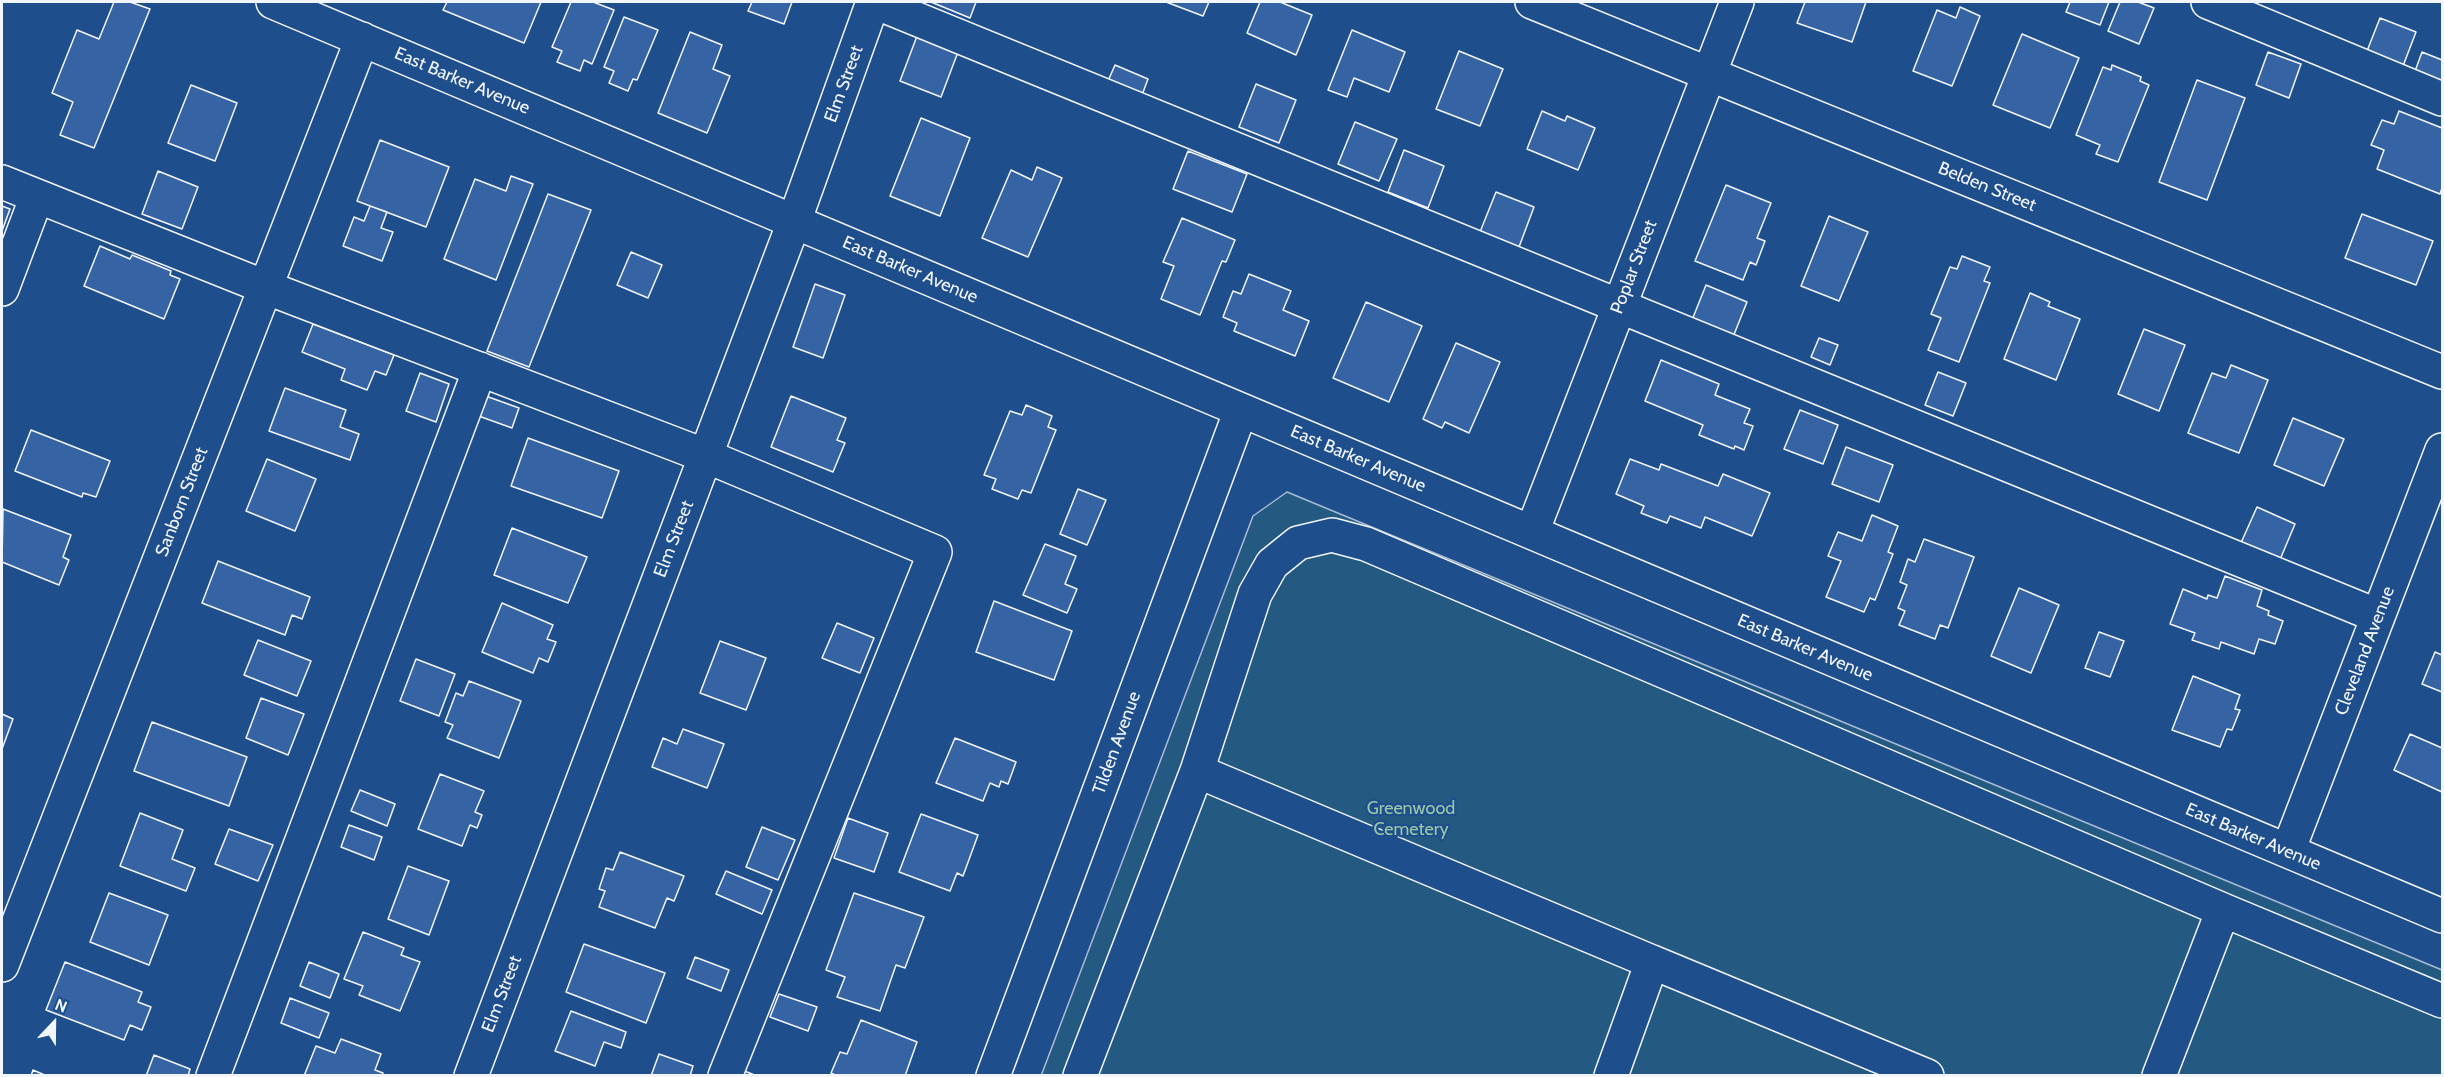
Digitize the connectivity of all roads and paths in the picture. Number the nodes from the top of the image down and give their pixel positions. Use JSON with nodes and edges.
{"nodes":[{"id":1,"x":273,"y":2,"type":"edge"},
{"id":2,"x":874,"y":2,"type":"edge"},
{"id":3,"x":1532,"y":2,"type":"edge"},
{"id":4,"x":1737,"y":2,"type":"edge"},
{"id":5,"x":2208,"y":2,"type":"edge"},
{"id":6,"x":362,"y":39,"type":"junction"},
{"id":7,"x":1708,"y":75,"type":"junction"},
{"id":8,"x":2442,"y":99,"type":"edge"},
{"id":9,"x":2,"y":182,"type":"edge"},
{"id":10,"x":37,"y":196,"type":"junction"},
{"id":11,"x":794,"y":222,"type":"junction"},
{"id":12,"x":265,"y":287,"type":"junction"},
{"id":13,"x":2,"y":290,"type":"edge"},
{"id":14,"x":1619,"y":306,"type":"junction"},
{"id":15,"x":480,"y":369,"type":"junction"},
{"id":16,"x":2442,"y":372,"type":"edge"},
{"id":17,"x":1242,"y":410,"type":"junction"},
{"id":18,"x":2442,"y":450,"type":"edge"},
{"id":19,"x":706,"y":456,"type":"junction"},
{"id":20,"x":1532,"y":532,"type":"junction"},
{"id":21,"x":2378,"y":616,"type":"junction"},
{"id":22,"x":1197,"y":771,"type":"junction"},
{"id":23,"x":2288,"y":851,"type":"junction"},
{"id":24,"x":2223,"y":910,"type":"junction"},
{"id":25,"x":2442,"y":916,"type":"edge"},
{"id":26,"x":1652,"y":962,"type":"junction"},
{"id":27,"x":2,"y":965,"type":"edge"},
{"id":28,"x":2442,"y":1001,"type":"edge"},
{"id":29,"x":213,"y":1076,"type":"edge"},
{"id":30,"x":471,"y":1076,"type":"edge"},
{"id":31,"x":725,"y":1076,"type":"edge"},
{"id":32,"x":993,"y":1076,"type":"edge"},
{"id":33,"x":1080,"y":1076,"type":"edge"},
{"id":34,"x":1611,"y":1076,"type":"edge"},
{"id":35,"x":1928,"y":1076,"type":"edge"},
{"id":36,"x":2159,"y":1076,"type":"edge"}],
"edges":[{"from":1,"to":6,"type":"street","name":"East Barker Avenue"},
{"from":2,"to":11,"type":"street","name":"Elm Street"},
{"from":2,"to":14,"type":"street"},
{"from":3,"to":7,"type":"street","name":"Belden Street"},
{"from":4,"to":7,"type":"street","name":"Poplar Street"},
{"from":5,"to":8,"type":"street"},
{"from":6,"to":11,"type":"street","name":"East Barker Avenue"},
{"from":6,"to":12,"type":"street","name":"Sanborn Street"},
{"from":7,"to":14,"type":"street","name":"Poplar Street"},
{"from":7,"to":16,"type":"street","name":"Belden Street"},
{"from":9,"to":10,"type":"street"},
{"from":10,"to":12,"type":"street"},
{"from":10,"to":13,"type":"street"},
{"from":11,"to":17,"type":"street","name":"East Barker Avenue"},
{"from":11,"to":19,"type":"street","name":"Elm Street"},
{"from":12,"to":15,"type":"street"},
{"from":12,"to":27,"type":"street","name":"Sanborn Street"},
{"from":14,"to":20,"type":"street","name":"Poplar Street"},
{"from":14,"to":21,"type":"street"},
{"from":15,"to":19,"type":"street"},
{"from":15,"to":29,"type":"street"},
{"from":17,"to":20,"type":"street","name":"East Barker Avenue"},
{"from":17,"to":32,"type":"street","name":"Tilden Avenue"},
{"from":18,"to":21,"type":"street","name":"Cleveland Avenue"},
{"from":19,"to":30,"type":"street","name":"Elm Street"},
{"from":19,"to":31,"type":"street"},
{"from":20,"to":23,"type":"street","name":"East Barker Avenue"},
{"from":21,"to":23,"type":"street","name":"Cleveland Avenue"},
{"from":22,"to":24,"type":"street"},
{"from":22,"to":26,"type":"street"},
{"from":22,"to":33,"type":"street"},
{"from":23,"to":25,"type":"street","name":"East Barker Avenue"},
{"from":24,"to":28,"type":"street"},
{"from":24,"to":36,"type":"street"},
{"from":26,"to":34,"type":"street"},
{"from":26,"to":35,"type":"street"}]}
